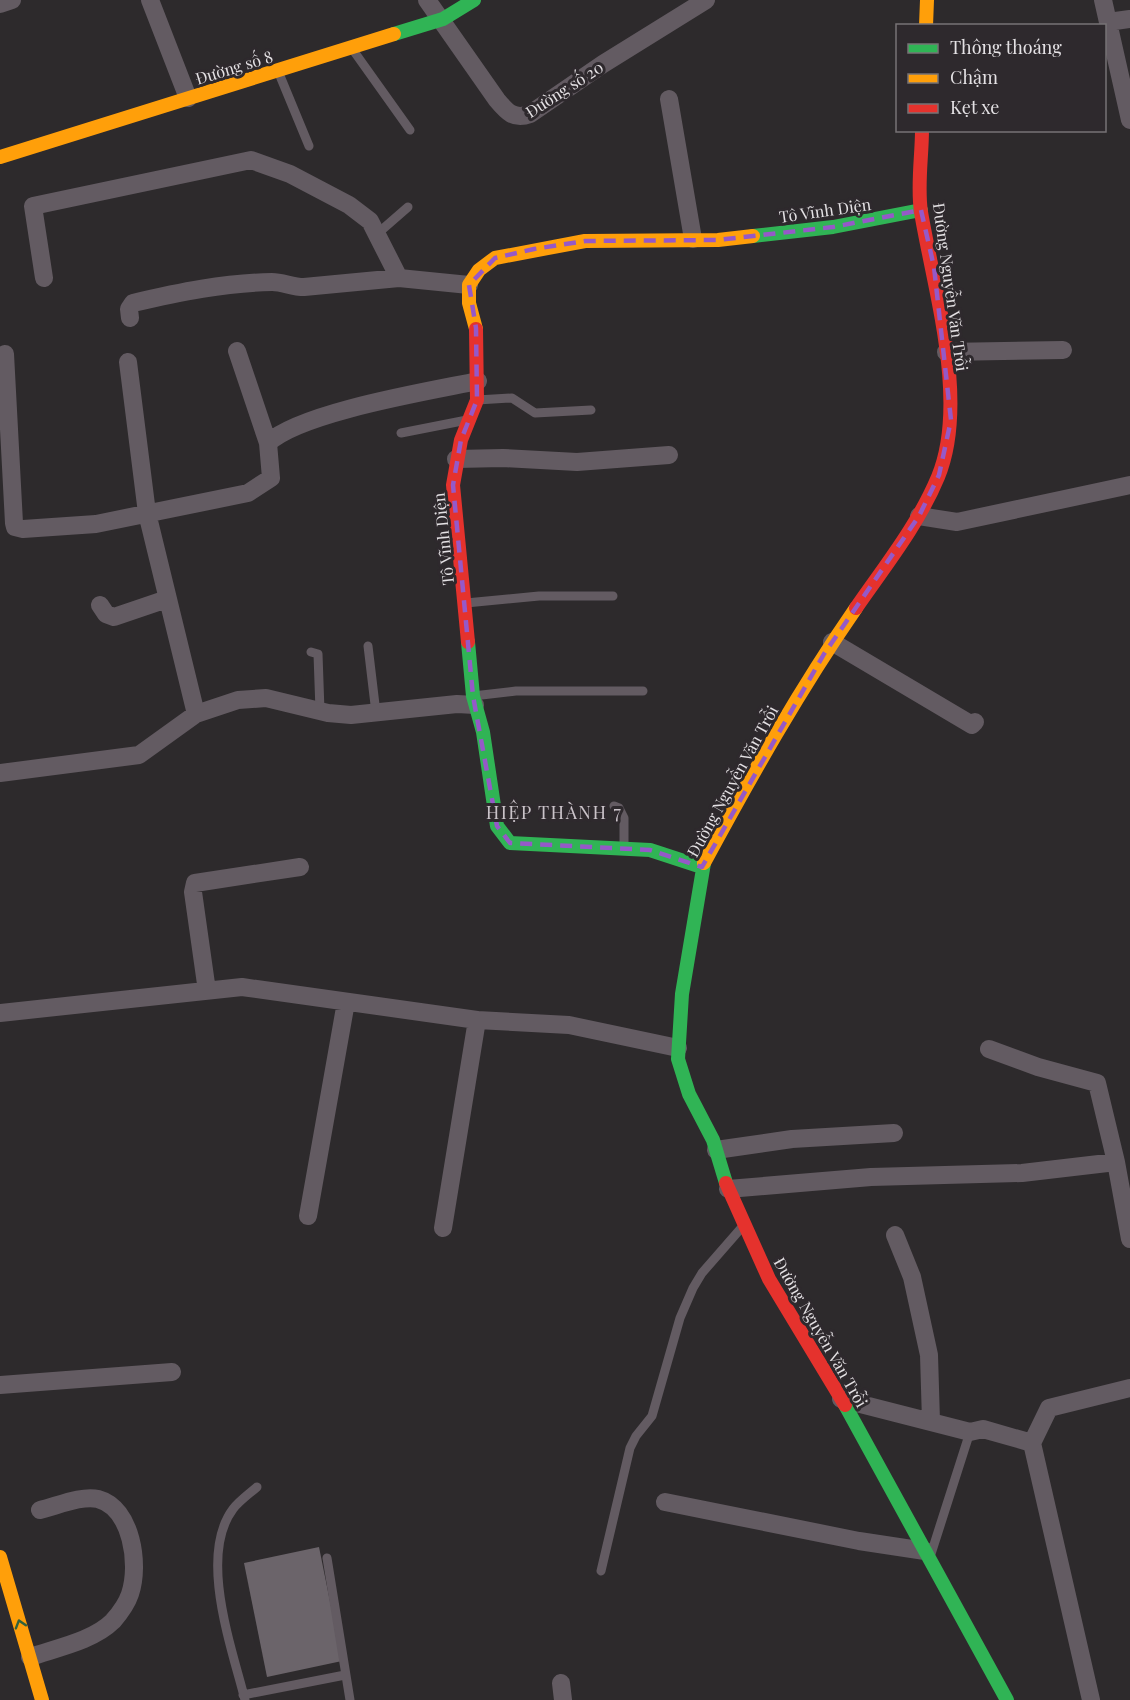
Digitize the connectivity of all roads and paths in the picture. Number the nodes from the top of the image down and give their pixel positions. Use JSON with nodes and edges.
{"nodes":[{"id":1,"x":12,"y":0,"type":"edge"},
{"id":2,"x":150,"y":0,"type":"edge"},
{"id":3,"x":428,"y":0,"type":"edge"},
{"id":4,"x":474,"y":0,"type":"edge"},
{"id":5,"x":706,"y":0,"type":"edge"},
{"id":6,"x":927,"y":0,"type":"edge"},
{"id":7,"x":1103,"y":0,"type":"edge"},
{"id":8,"x":0,"y":4,"type":"edge"},
{"id":9,"x":1130,"y":19,"type":"edge"},
{"id":10,"x":443,"y":20,"type":"junction"},
{"id":11,"x":1108,"y":22,"type":"junction"},
{"id":12,"x":926,"y":24,"type":"edge"},
{"id":13,"x":351,"y":48,"type":"junction"},
{"id":14,"x":278,"y":71,"type":"junction"},
{"id":15,"x":188,"y":98,"type":"junction"},
{"id":16,"x":669,"y":99,"type":"dead end"},
{"id":17,"x":1130,"y":120,"type":"edge"},
{"id":18,"x":410,"y":130,"type":"dead end"},
{"id":19,"x":922,"y":132,"type":"edge"},
{"id":20,"x":309,"y":146,"type":"dead end"},
{"id":21,"x":0,"y":157,"type":"edge"},
{"id":22,"x":408,"y":207,"type":"dead end"},
{"id":23,"x":921,"y":210,"type":"junction"},
{"id":24,"x":377,"y":234,"type":"junction"},
{"id":25,"x":693,"y":239,"type":"junction"},
{"id":26,"x":44,"y":278,"type":"dead end"},
{"id":27,"x":399,"y":278,"type":"junction"},
{"id":28,"x":469,"y":285,"type":"junction"},
{"id":29,"x":130,"y":318,"type":"dead end"},
{"id":30,"x":1063,"y":350,"type":"dead end"},
{"id":31,"x":237,"y":351,"type":"dead end"},
{"id":32,"x":946,"y":352,"type":"junction"},
{"id":33,"x":5,"y":354,"type":"dead end"},
{"id":34,"x":128,"y":362,"type":"dead end"},
{"id":35,"x":478,"y":381,"type":"junction"},
{"id":36,"x":477,"y":400,"type":"junction"},
{"id":37,"x":591,"y":410,"type":"dead end"},
{"id":38,"x":472,"y":419,"type":"junction"},
{"id":39,"x":401,"y":433,"type":"dead end"},
{"id":40,"x":268,"y":443,"type":"junction"},
{"id":41,"x":669,"y":455,"type":"dead end"},
{"id":42,"x":456,"y":459,"type":"junction"},
{"id":43,"x":1130,"y":485,"type":"edge"},
{"id":44,"x":147,"y":513,"type":"junction"},
{"id":45,"x":919,"y":516,"type":"junction"},
{"id":46,"x":613,"y":596,"type":"dead end"},
{"id":47,"x":167,"y":599,"type":"junction"},
{"id":48,"x":466,"y":603,"type":"junction"},
{"id":49,"x":100,"y":605,"type":"dead end"},
{"id":50,"x":832,"y":642,"type":"junction"},
{"id":51,"x":368,"y":646,"type":"dead end"},
{"id":52,"x":311,"y":652,"type":"dead end"},
{"id":53,"x":643,"y":691,"type":"dead end"},
{"id":54,"x":474,"y":700,"type":"junction"},
{"id":55,"x":320,"y":711,"type":"junction"},
{"id":56,"x":376,"y":713,"type":"junction"},
{"id":57,"x":196,"y":714,"type":"junction"},
{"id":58,"x":975,"y":722,"type":"dead end"},
{"id":59,"x":0,"y":773,"type":"edge"},
{"id":60,"x":614,"y":806,"type":"dead end"},
{"id":61,"x":624,"y":848,"type":"junction"},
{"id":62,"x":300,"y":867,"type":"dead end"},
{"id":63,"x":702,"y":867,"type":"junction"},
{"id":64,"x":207,"y":991,"type":"junction"},
{"id":65,"x":346,"y":1002,"type":"junction"},
{"id":66,"x":0,"y":1013,"type":"edge"},
{"id":67,"x":477,"y":1020,"type":"junction"},
{"id":68,"x":678,"y":1048,"type":"junction"},
{"id":69,"x":989,"y":1049,"type":"dead end"},
{"id":70,"x":894,"y":1133,"type":"dead end"},
{"id":71,"x":717,"y":1150,"type":"junction"},
{"id":72,"x":1116,"y":1162,"type":"junction"},
{"id":73,"x":728,"y":1189,"type":"junction"},
{"id":74,"x":1128,"y":1213,"type":"edge"},
{"id":75,"x":308,"y":1216,"type":"dead end"},
{"id":76,"x":744,"y":1224,"type":"junction"},
{"id":77,"x":443,"y":1228,"type":"dead end"},
{"id":78,"x":895,"y":1235,"type":"dead end"},
{"id":79,"x":1130,"y":1239,"type":"edge"},
{"id":80,"x":172,"y":1372,"type":"dead end"},
{"id":81,"x":0,"y":1385,"type":"edge"},
{"id":82,"x":1130,"y":1388,"type":"edge"},
{"id":83,"x":841,"y":1399,"type":"junction"},
{"id":84,"x":931,"y":1421,"type":"junction"},
{"id":85,"x":970,"y":1432,"type":"junction"},
{"id":86,"x":1032,"y":1443,"type":"junction"},
{"id":87,"x":257,"y":1487,"type":"dead end"},
{"id":88,"x":665,"y":1502,"type":"dead end"},
{"id":89,"x":40,"y":1510,"type":"dead end"},
{"id":90,"x":927,"y":1555,"type":"junction"},
{"id":91,"x":0,"y":1557,"type":"edge"},
{"id":92,"x":327,"y":1558,"type":"dead end"},
{"id":93,"x":601,"y":1571,"type":"dead end"},
{"id":94,"x":30,"y":1657,"type":"junction"},
{"id":95,"x":345,"y":1674,"type":"junction"},
{"id":96,"x":244,"y":1697,"type":"edge"},
{"id":97,"x":42,"y":1700,"type":"edge"},
{"id":98,"x":350,"y":1700,"type":"edge"},
{"id":99,"x":1007,"y":1700,"type":"edge"},
{"id":100,"x":1091,"y":1700,"type":"edge"}],
"edges":[{"from":1,"to":8,"type":"street"},
{"from":2,"to":15,"type":"street"},
{"from":3,"to":10,"type":"street","name":"Đường số 20"},
{"from":4,"to":10,"type":"street","name":"Đường số 8"},
{"from":5,"to":10,"type":"street","name":"Đường số 20"},
{"from":6,"to":12,"type":"street"},
{"from":7,"to":11,"type":"street"},
{"from":9,"to":11,"type":"street"},
{"from":10,"to":13,"type":"street","name":"Đường số 8"},
{"from":11,"to":17,"type":"street"},
{"from":13,"to":14,"type":"street","name":"Đường số 8"},
{"from":13,"to":18,"type":"lane"},
{"from":14,"to":15,"type":"street","name":"Đường số 8"},
{"from":14,"to":20,"type":"lane"},
{"from":15,"to":21,"type":"street","name":"Đường số 8"},
{"from":16,"to":25,"type":"street"},
{"from":19,"to":23,"type":"street","name":"Đường Nguyễn Văn Trỗi"},
{"from":22,"to":24,"type":"lane"},
{"from":23,"to":25,"type":"street","name":"Tô Vĩnh Diện"},
{"from":23,"to":32,"type":"street","name":"Đường Nguyễn Văn Trỗi"},
{"from":24,"to":26,"type":"street"},
{"from":24,"to":27,"type":"street"},
{"from":25,"to":28,"type":"street","name":"Tô Vĩnh Diện"},
{"from":27,"to":28,"type":"street"},
{"from":27,"to":29,"type":"street"},
{"from":28,"to":35,"type":"street","name":"Tô Vĩnh Diện"},
{"from":30,"to":32,"type":"street"},
{"from":31,"to":40,"type":"street"},
{"from":32,"to":45,"type":"street","name":"Đường Nguyễn Văn Trỗi"},
{"from":33,"to":44,"type":"street"},
{"from":34,"to":44,"type":"street"},
{"from":35,"to":36,"type":"street","name":"Tô Vĩnh Diện"},
{"from":35,"to":40,"type":"street"},
{"from":36,"to":37,"type":"lane"},
{"from":36,"to":38,"type":"street","name":"Tô Vĩnh Diện"},
{"from":38,"to":39,"type":"lane"},
{"from":38,"to":42,"type":"street","name":"Tô Vĩnh Diện"},
{"from":40,"to":44,"type":"street"},
{"from":41,"to":42,"type":"street"},
{"from":42,"to":48,"type":"street","name":"Tô Vĩnh Diện"},
{"from":43,"to":45,"type":"street"},
{"from":44,"to":47,"type":"street"},
{"from":45,"to":50,"type":"street","name":"Đường Nguyễn Văn Trỗi"},
{"from":46,"to":48,"type":"lane"},
{"from":47,"to":49,"type":"street"},
{"from":47,"to":57,"type":"street"},
{"from":48,"to":54,"type":"street","name":"Tô Vĩnh Diện"},
{"from":50,"to":58,"type":"street"},
{"from":50,"to":63,"type":"street","name":"Đường Nguyễn Văn Trỗi"},
{"from":51,"to":56,"type":"lane"},
{"from":52,"to":55,"type":"lane"},
{"from":53,"to":54,"type":"lane"},
{"from":54,"to":56,"type":"street"},
{"from":54,"to":61,"type":"street","name":"Tô Vĩnh Diện"},
{"from":55,"to":56,"type":"street"},
{"from":55,"to":57,"type":"street"},
{"from":57,"to":59,"type":"street"},
{"from":60,"to":61,"type":"lane"},
{"from":61,"to":63,"type":"street","name":"Tô Vĩnh Diện"},
{"from":62,"to":64,"type":"street"},
{"from":63,"to":68,"type":"street","name":"Đường Nguyễn Văn Trỗi"},
{"from":64,"to":65,"type":"street"},
{"from":64,"to":66,"type":"street"},
{"from":65,"to":67,"type":"street"},
{"from":65,"to":75,"type":"street"},
{"from":67,"to":68,"type":"street"},
{"from":67,"to":77,"type":"street"},
{"from":68,"to":71,"type":"street","name":"Đường Nguyễn Văn Trỗi"},
{"from":69,"to":72,"type":"street"},
{"from":70,"to":71,"type":"street"},
{"from":71,"to":73,"type":"street","name":"Đường Nguyễn Văn Trỗi"},
{"from":72,"to":73,"type":"street"},
{"from":72,"to":74,"type":"street"},
{"from":73,"to":76,"type":"street","name":"Đường Nguyễn Văn Trỗi"},
{"from":74,"to":79,"type":"street"},
{"from":76,"to":83,"type":"street","name":"Đường Nguyễn Văn Trỗi"},
{"from":76,"to":93,"type":"lane"},
{"from":78,"to":84,"type":"street"},
{"from":80,"to":81,"type":"street"},
{"from":82,"to":86,"type":"street"},
{"from":83,"to":84,"type":"street"},
{"from":83,"to":90,"type":"street","name":"Đường Nguyễn Văn Trỗi"},
{"from":84,"to":85,"type":"street"},
{"from":85,"to":86,"type":"street"},
{"from":85,"to":90,"type":"lane"},
{"from":86,"to":100,"type":"street"},
{"from":87,"to":96,"type":"lane"},
{"from":88,"to":90,"type":"street"},
{"from":89,"to":94,"type":"street"},
{"from":90,"to":99,"type":"street","name":"Đường Nguyễn Văn Trỗi"},
{"from":94,"to":91,"type":"street","one_way":true},
{"from":92,"to":95,"type":"lane"},
{"from":94,"to":97,"type":"street"},
{"from":95,"to":96,"type":"lane"},
{"from":95,"to":98,"type":"lane"}]}
